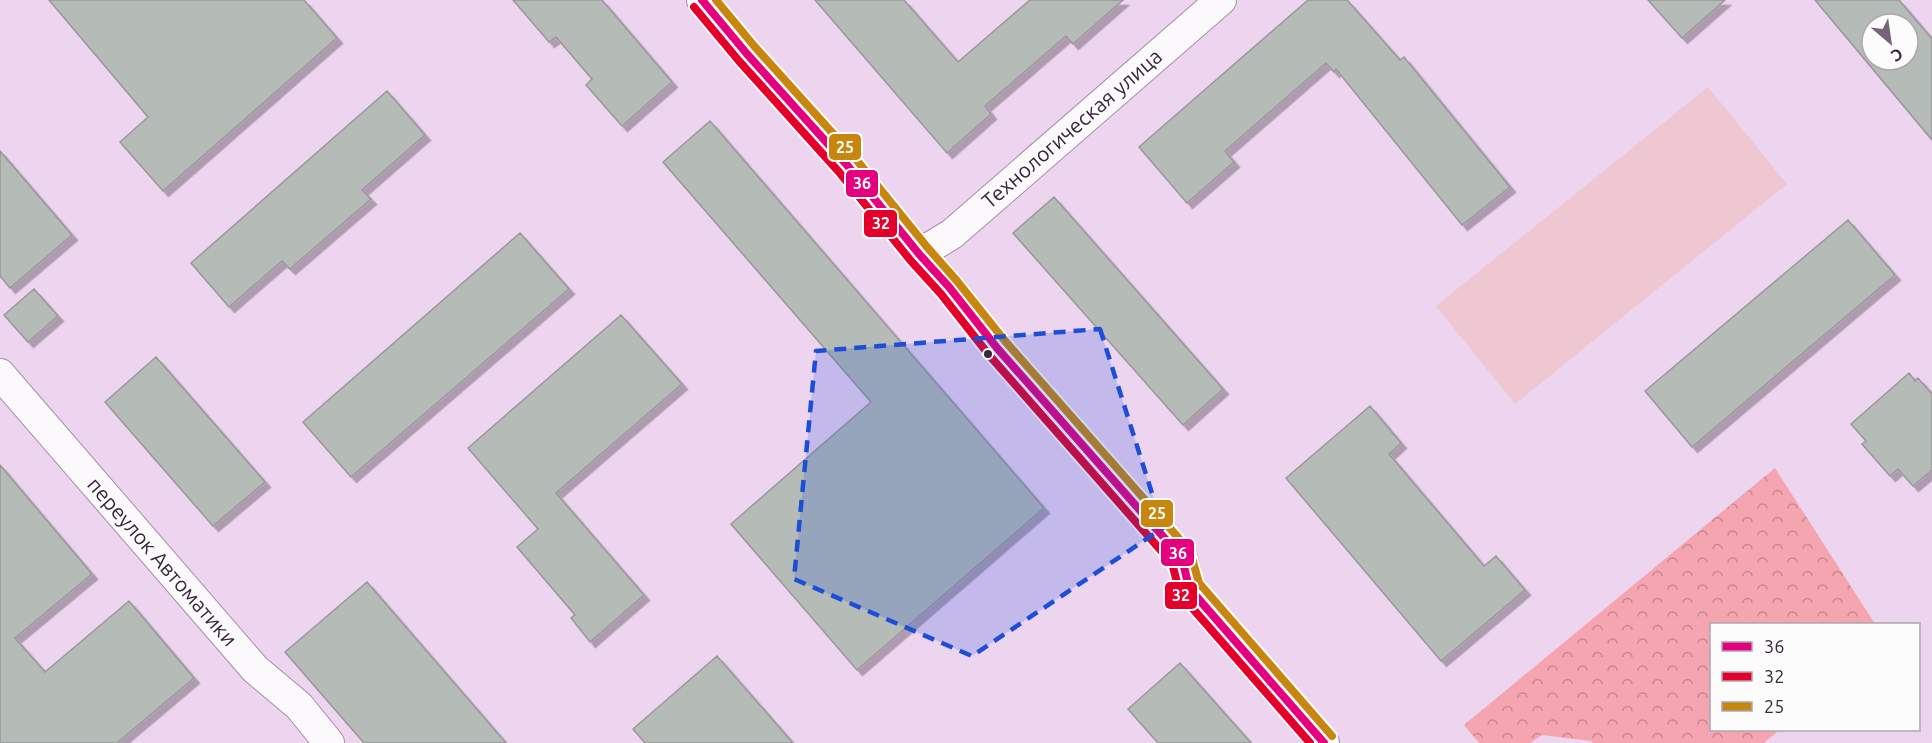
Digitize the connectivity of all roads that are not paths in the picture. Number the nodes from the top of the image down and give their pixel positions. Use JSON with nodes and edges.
{"nodes":[{"id":1,"x":702,"y":0,"type":"edge"},
{"id":2,"x":1221,"y":0,"type":"edge"},
{"id":3,"x":920,"y":254,"type":"junction"},
{"id":4,"x":0,"y":374,"type":"edge"},
{"id":5,"x":329,"y":743,"type":"edge"},
{"id":6,"x":1324,"y":743,"type":"edge"}],
"edges":[{"from":1,"to":3,"type":"street"},
{"from":2,"to":3,"type":"street","name":"Технологическая улица"},
{"from":3,"to":6,"type":"street"},
{"from":4,"to":5,"type":"street","name":"переулок Автоматики"}]}
